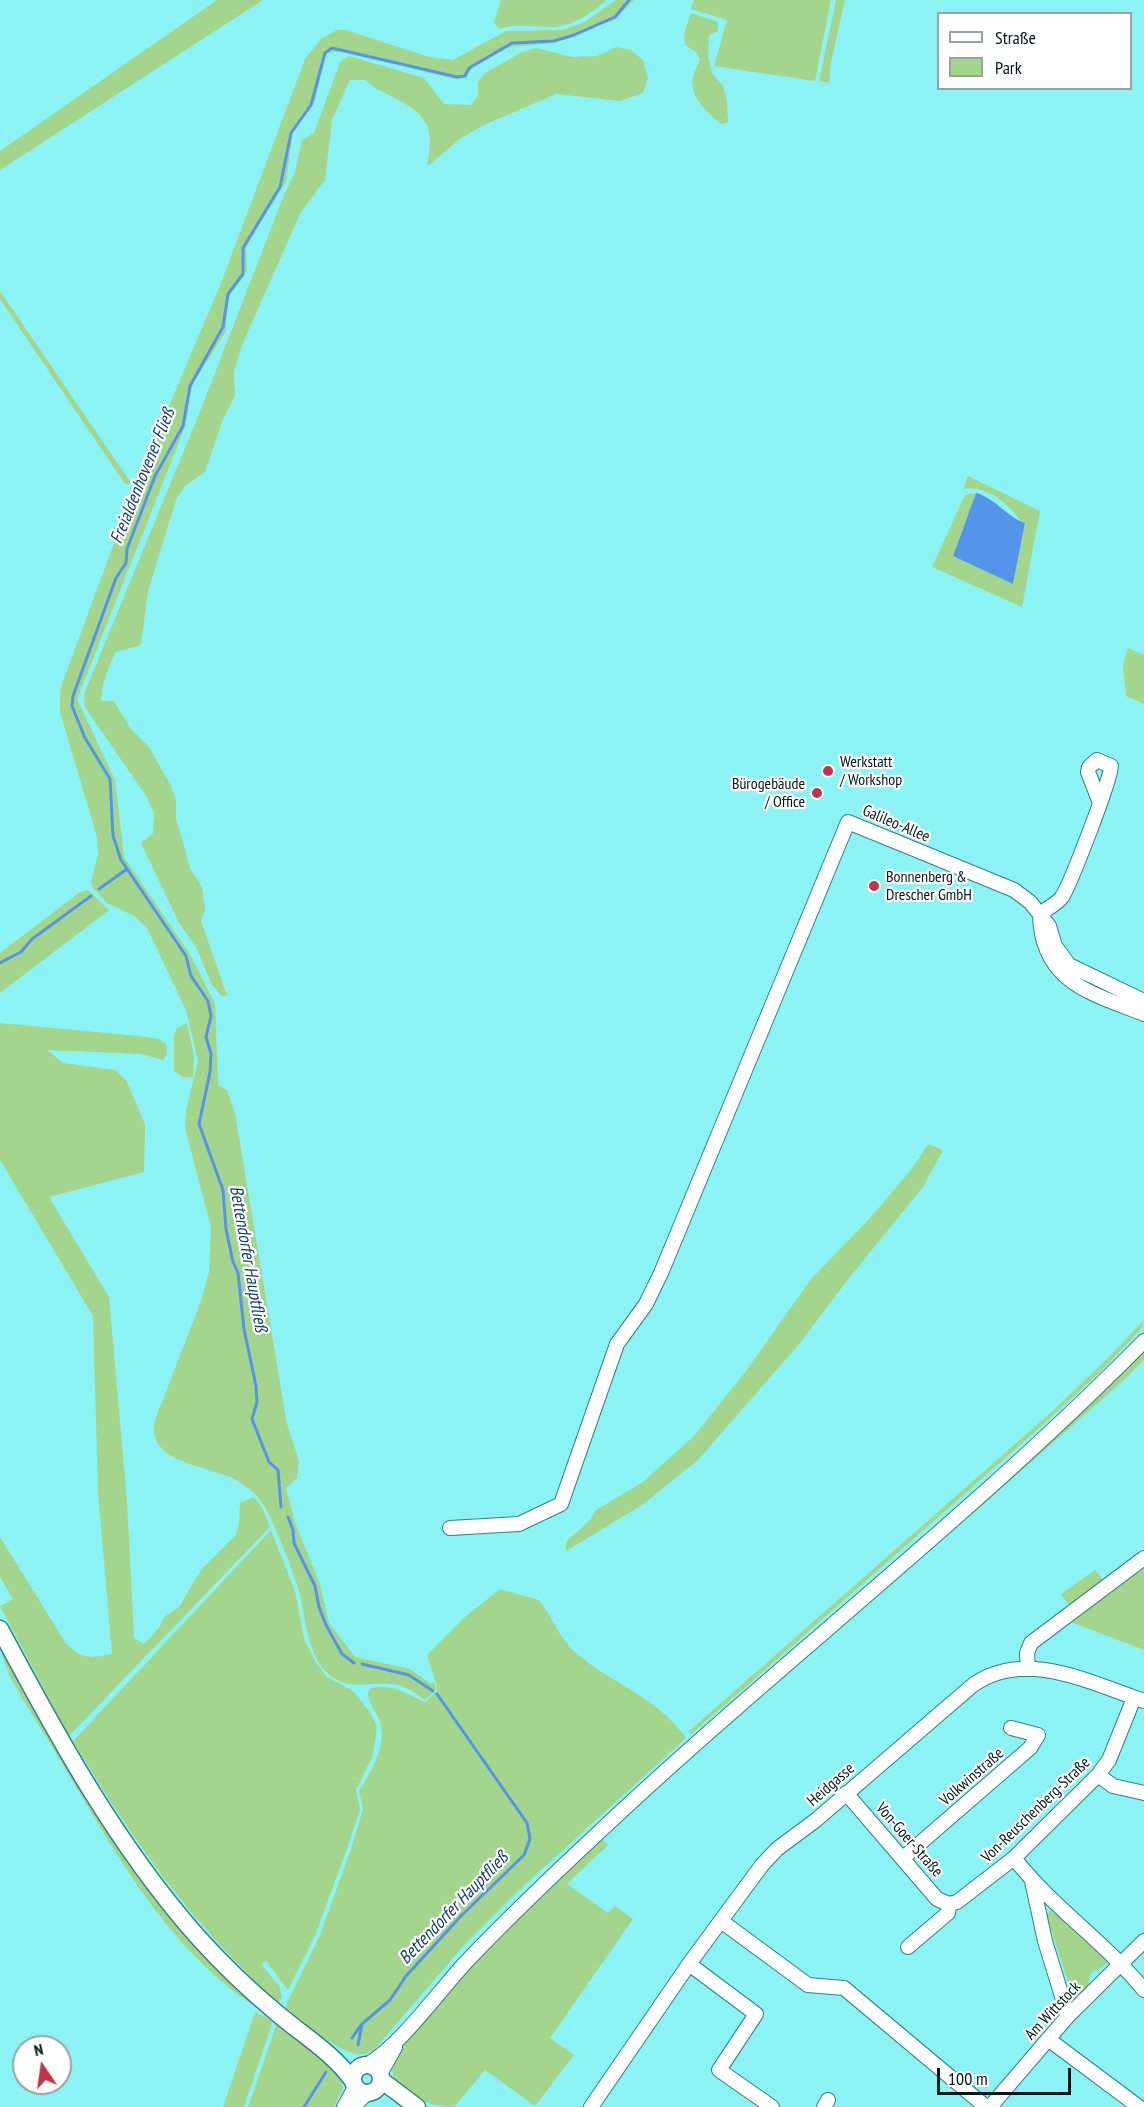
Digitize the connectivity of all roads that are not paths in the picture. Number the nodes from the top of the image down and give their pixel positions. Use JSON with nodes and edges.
{"nodes":[{"id":1,"x":1100,"y":803,"type":"dead end"},
{"id":2,"x":1040,"y":914,"type":"junction"},
{"id":3,"x":1144,"y":1001,"type":"edge"},
{"id":4,"x":1144,"y":1014,"type":"edge"},
{"id":5,"x":1144,"y":1341,"type":"edge"},
{"id":6,"x":450,"y":1528,"type":"dead end"},
{"id":7,"x":1144,"y":1558,"type":"edge"},
{"id":8,"x":0,"y":1629,"type":"edge"},
{"id":9,"x":1028,"y":1669,"type":"junction"},
{"id":10,"x":1139,"y":1699,"type":"edge"},
{"id":11,"x":1011,"y":1728,"type":"dead end"},
{"id":12,"x":1098,"y":1775,"type":"junction"},
{"id":13,"x":846,"y":1793,"type":"junction"},
{"id":14,"x":1144,"y":1793,"type":"edge"},
{"id":15,"x":903,"y":1858,"type":"junction"},
{"id":16,"x":1014,"y":1858,"type":"junction"},
{"id":17,"x":1032,"y":1881,"type":"junction"},
{"id":18,"x":949,"y":1904,"type":"junction"},
{"id":19,"x":721,"y":1921,"type":"junction"},
{"id":20,"x":1144,"y":1941,"type":"edge"},
{"id":21,"x":908,"y":1947,"type":"dead end"},
{"id":22,"x":689,"y":1964,"type":"junction"},
{"id":23,"x":1121,"y":1964,"type":"junction"},
{"id":24,"x":1144,"y":1990,"type":"edge"},
{"id":25,"x":1068,"y":2016,"type":"junction"},
{"id":26,"x":1048,"y":2039,"type":"junction"},
{"id":27,"x":367,"y":2080,"type":"junction"},
{"id":28,"x":344,"y":2107,"type":"edge"},
{"id":29,"x":353,"y":2107,"type":"edge"},
{"id":30,"x":412,"y":2107,"type":"edge"},
{"id":31,"x":417,"y":2107,"type":"edge"},
{"id":32,"x":591,"y":2107,"type":"edge"},
{"id":33,"x":772,"y":2107,"type":"edge"},
{"id":34,"x":988,"y":2107,"type":"edge"},
{"id":35,"x":1139,"y":2107,"type":"edge"}],
"edges":[{"from":1,"to":2,"type":"street"},
{"from":2,"to":3,"type":"street","name":"Galileo-Allee"},
{"from":2,"to":4,"type":"street"},
{"from":2,"to":6,"type":"street","name":"Galileo-Allee"},
{"from":5,"to":27,"type":"street"},
{"from":7,"to":9,"type":"street"},
{"from":8,"to":27,"type":"main road"},
{"from":9,"to":10,"type":"street","name":"Heidgasse"},
{"from":9,"to":13,"type":"street","name":"Heidgasse"},
{"from":10,"to":12,"type":"street","name":"Von-Reuschenberg-Straße"},
{"from":11,"to":15,"type":"street","name":"Volkwinstraße"},
{"from":12,"to":14,"type":"street"},
{"from":12,"to":16,"type":"street","name":"Von-Reuschenberg-Straße"},
{"from":13,"to":15,"type":"street","name":"Von-Goer-Straße"},
{"from":13,"to":19,"type":"street","name":"Heidgasse"},
{"from":15,"to":18,"type":"street","name":"Von-Goer-Straße"},
{"from":16,"to":17,"type":"street"},
{"from":16,"to":18,"type":"street","name":"Von-Reuschenberg-Straße"},
{"from":17,"to":23,"type":"street"},
{"from":17,"to":25,"type":"street"},
{"from":18,"to":21,"type":"street","name":"Von-Reuschenberg-Straße"},
{"from":19,"to":22,"type":"street","name":"Heidgasse"},
{"from":19,"to":34,"type":"street"},
{"from":20,"to":23,"type":"street","name":"Am Wittstock"},
{"from":22,"to":32,"type":"street","name":"Heidgasse"},
{"from":22,"to":33,"type":"street"},
{"from":23,"to":24,"type":"street"},
{"from":23,"to":25,"type":"street","name":"Am Wittstock"},
{"from":25,"to":26,"type":"street","name":"Am Wittstock"},
{"from":26,"to":34,"type":"street","name":"Am Wittstock"},
{"from":26,"to":35,"type":"street"},
{"from":27,"to":28,"type":"street"},
{"from":27,"to":29,"type":"street"},
{"from":27,"to":30,"type":"main road"},
{"from":27,"to":31,"type":"main road"}]}
